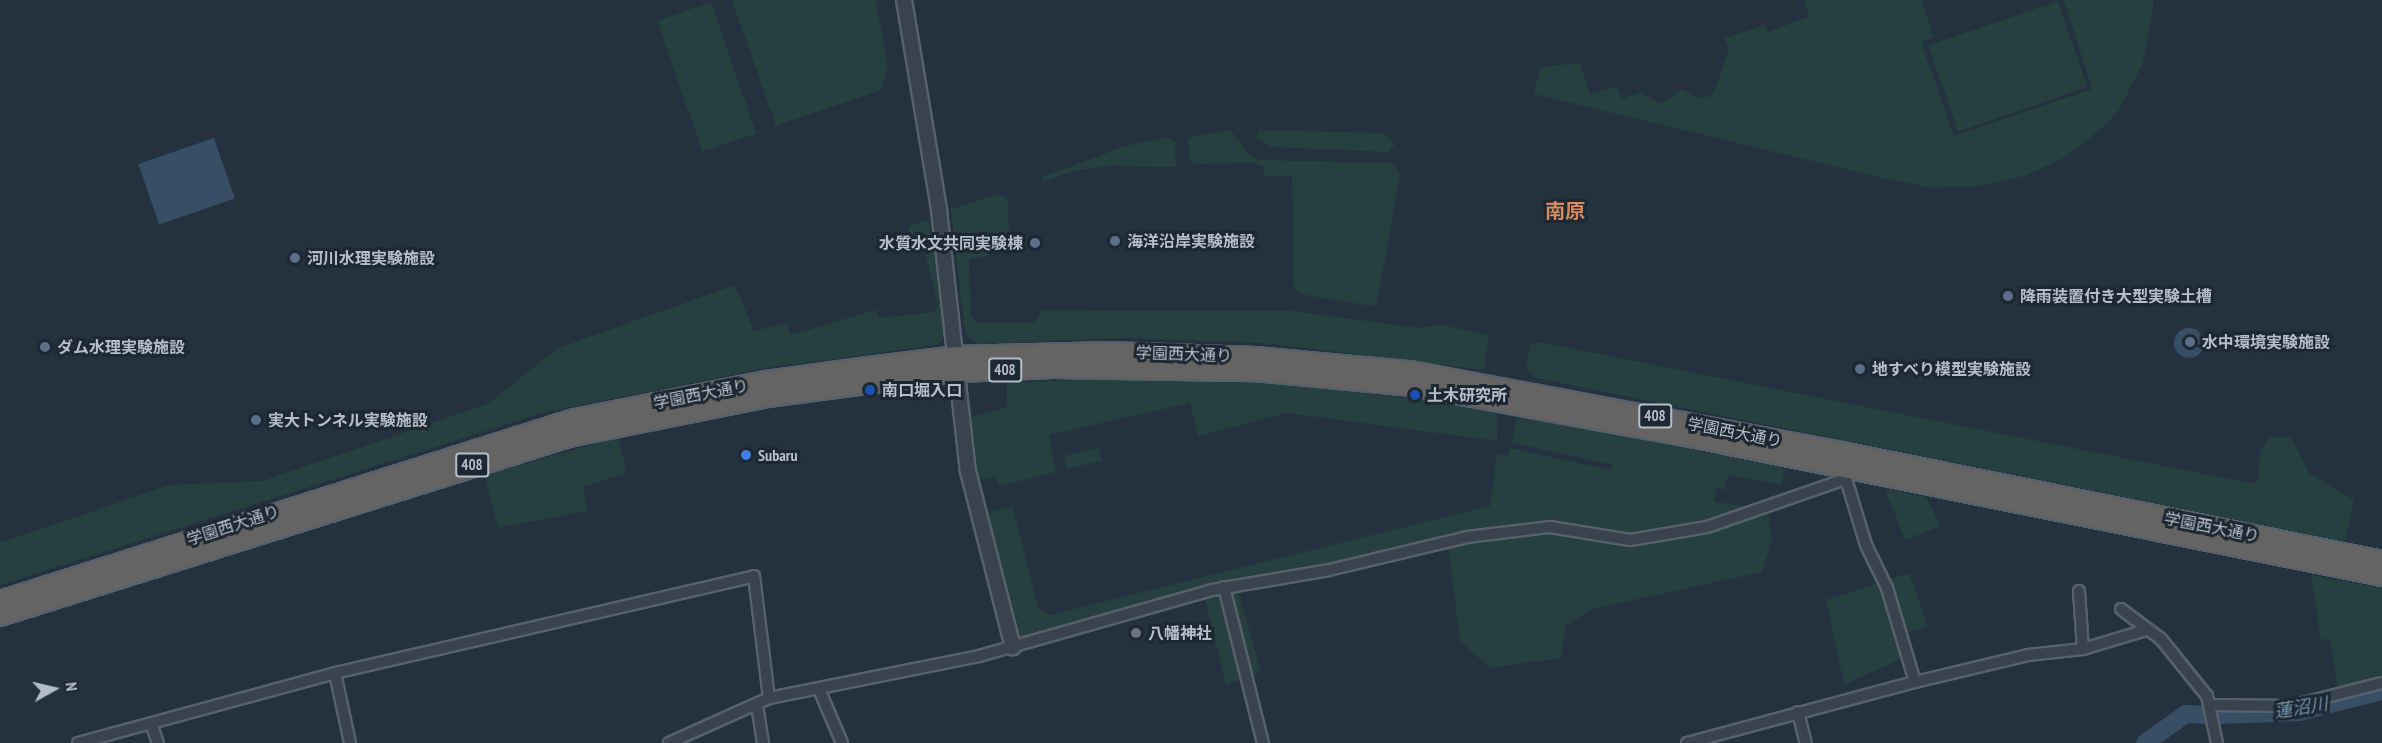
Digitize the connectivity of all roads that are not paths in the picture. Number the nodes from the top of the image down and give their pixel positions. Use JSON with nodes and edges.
{"nodes":[{"id":1,"x":904,"y":0,"type":"edge"},
{"id":2,"x":957,"y":364,"type":"junction"},
{"id":3,"x":665,"y":408,"type":"junction"},
{"id":4,"x":1847,"y":474,"type":"junction"},
{"id":5,"x":2382,"y":561,"type":"edge"},
{"id":6,"x":2382,"y":576,"type":"edge"},
{"id":7,"x":1224,"y":587,"type":"junction"},
{"id":8,"x":2079,"y":591,"type":"dead end"},
{"id":9,"x":0,"y":601,"type":"edge"},
{"id":10,"x":2121,"y":609,"type":"dead end"},
{"id":11,"x":0,"y":616,"type":"edge"},
{"id":12,"x":2146,"y":630,"type":"junction"},
{"id":13,"x":1013,"y":647,"type":"junction"},
{"id":14,"x":2083,"y":649,"type":"junction"},
{"id":15,"x":335,"y":673,"type":"junction"},
{"id":16,"x":1916,"y":682,"type":"junction"},
{"id":17,"x":2382,"y":683,"type":"edge"},
{"id":18,"x":819,"y":689,"type":"junction"},
{"id":19,"x":769,"y":698,"type":"junction"},
{"id":20,"x":756,"y":705,"type":"junction"},
{"id":21,"x":2211,"y":705,"type":"junction"},
{"id":22,"x":1798,"y":712,"type":"junction"},
{"id":23,"x":151,"y":723,"type":"junction"},
{"id":24,"x":78,"y":743,"type":"edge"},
{"id":25,"x":158,"y":743,"type":"edge"},
{"id":26,"x":350,"y":743,"type":"edge"},
{"id":27,"x":669,"y":743,"type":"edge"},
{"id":28,"x":763,"y":743,"type":"edge"},
{"id":29,"x":842,"y":743,"type":"edge"},
{"id":30,"x":1263,"y":743,"type":"edge"},
{"id":31,"x":1687,"y":743,"type":"edge"},
{"id":32,"x":1806,"y":743,"type":"edge"},
{"id":33,"x":2217,"y":743,"type":"edge"}],
"edges":[{"from":1,"to":2,"type":"street"},
{"from":2,"to":3,"type":"highway","name":"学園西大通り","number":"408"},
{"from":2,"to":4,"type":"highway","name":"学園西大通り","number":"408"},
{"from":2,"to":5,"type":"highway","name":"学園西大通り","number":"408"},
{"from":2,"to":13,"type":"street"},
{"from":3,"to":9,"type":"highway","name":"学園西大通り","number":"408"},
{"from":3,"to":11,"type":"highway","name":"学園西大通り","number":"408"},
{"from":4,"to":6,"type":"highway","name":"学園西大通り","number":"408"},
{"from":4,"to":7,"type":"street"},
{"from":4,"to":16,"type":"street"},
{"from":7,"to":13,"type":"street"},
{"from":7,"to":30,"type":"street"},
{"from":8,"to":14,"type":"street"},
{"from":10,"to":12,"type":"street"},
{"from":12,"to":14,"type":"street"},
{"from":12,"to":21,"type":"street"},
{"from":13,"to":18,"type":"street"},
{"from":14,"to":16,"type":"street"},
{"from":15,"to":19,"type":"street"},
{"from":15,"to":23,"type":"street"},
{"from":15,"to":26,"type":"street"},
{"from":16,"to":22,"type":"street"},
{"from":17,"to":21,"type":"street"},
{"from":18,"to":19,"type":"street"},
{"from":18,"to":29,"type":"street"},
{"from":19,"to":20,"type":"street"},
{"from":20,"to":27,"type":"street"},
{"from":20,"to":28,"type":"street"},
{"from":21,"to":33,"type":"street"},
{"from":22,"to":31,"type":"street"},
{"from":22,"to":32,"type":"street"},
{"from":23,"to":24,"type":"street"},
{"from":23,"to":25,"type":"street"}]}
